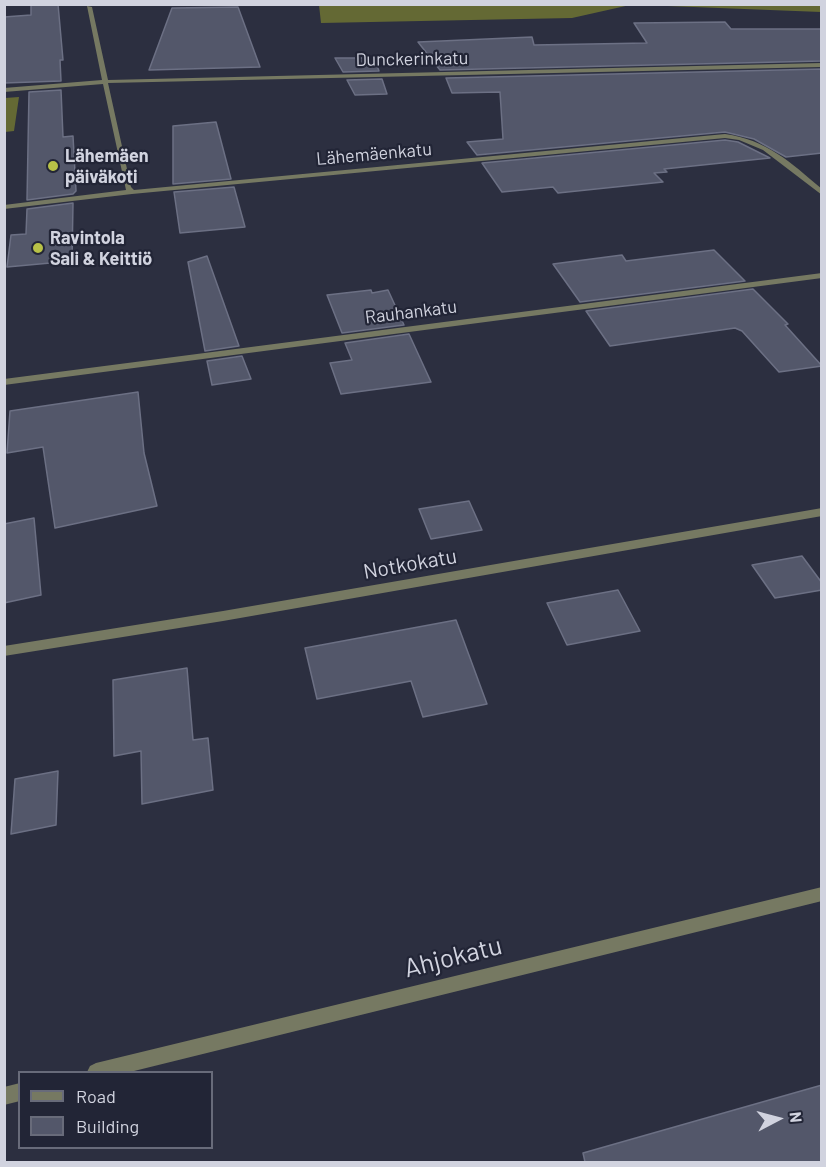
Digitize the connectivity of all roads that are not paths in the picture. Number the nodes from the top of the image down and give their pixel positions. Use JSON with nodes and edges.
{"nodes":[{"id":1,"x":89,"y":7,"type":"dead end"},
{"id":2,"x":822,"y":65,"type":"edge"},
{"id":3,"x":106,"y":82,"type":"junction"},
{"id":4,"x":4,"y":90,"type":"edge"},
{"id":5,"x":132,"y":192,"type":"junction"},
{"id":6,"x":822,"y":193,"type":"edge"},
{"id":7,"x":4,"y":207,"type":"edge"},
{"id":8,"x":822,"y":275,"type":"edge"},
{"id":9,"x":4,"y":382,"type":"edge"},
{"id":10,"x":822,"y":512,"type":"edge"},
{"id":11,"x":4,"y":651,"type":"edge"},
{"id":12,"x":822,"y":894,"type":"edge"},
{"id":13,"x":100,"y":1071,"type":"edge"}],
"edges":[{"from":1,"to":3,"type":"street"},
{"from":2,"to":3,"type":"street","name":"Dunckerinkatu"},
{"from":3,"to":4,"type":"street","name":"Dunckerinkatu"},
{"from":3,"to":5,"type":"street"},
{"from":5,"to":6,"type":"street","name":"Lähemäenkatu"},
{"from":5,"to":7,"type":"street","name":"Lähemäenkatu"},
{"from":8,"to":9,"type":"street","name":"Rauhankatu"},
{"from":10,"to":11,"type":"street","name":"Notkokatu"},
{"from":12,"to":13,"type":"street","name":"Ahjokatu"}]}
